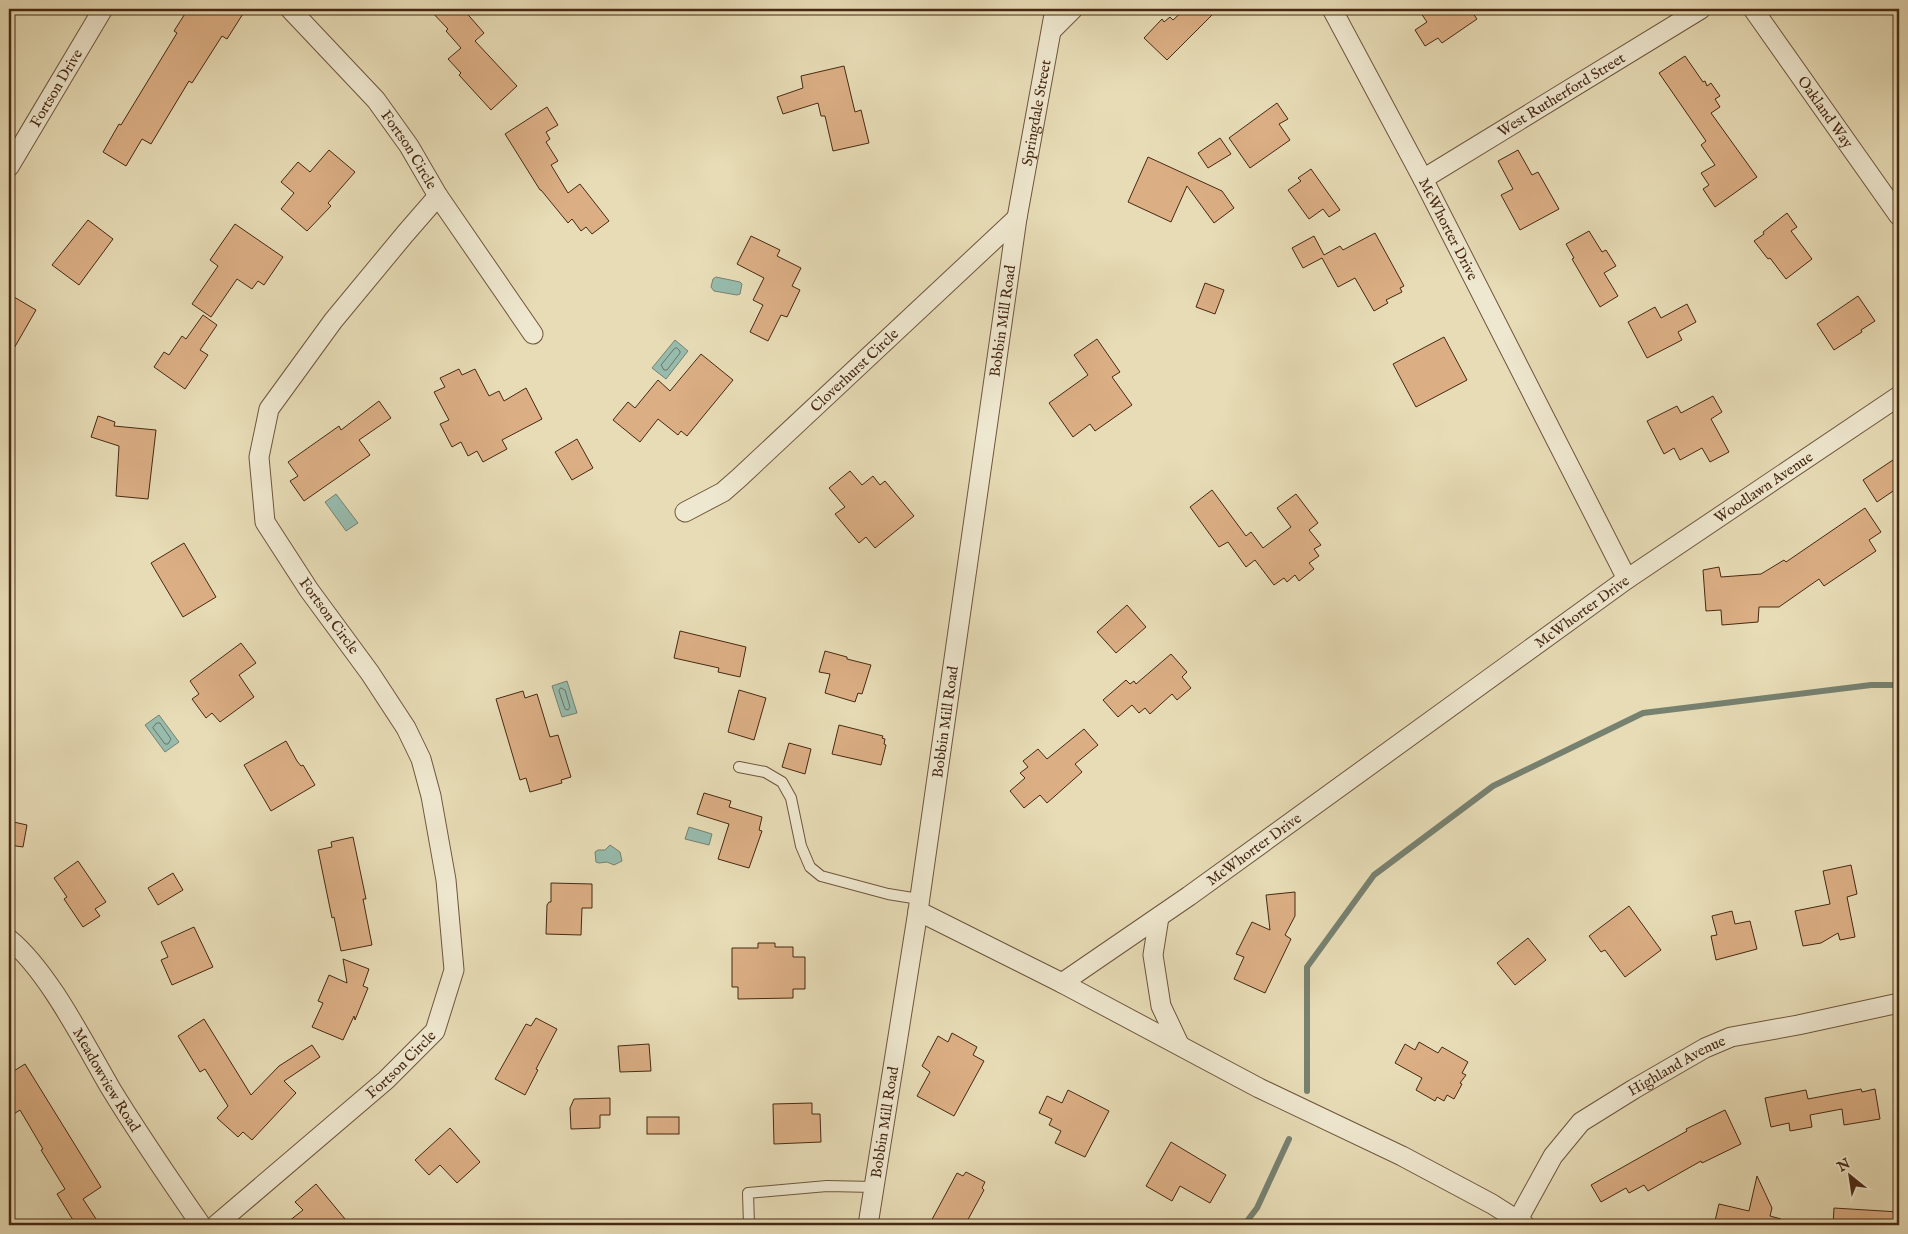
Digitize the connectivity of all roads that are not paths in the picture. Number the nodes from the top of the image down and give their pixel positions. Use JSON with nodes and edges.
{"nodes":[{"id":1,"x":103,"y":9,"type":"edge"},
{"id":2,"x":290,"y":9,"type":"edge"},
{"id":3,"x":1055,"y":9,"type":"edge"},
{"id":4,"x":1073,"y":9,"type":"edge"},
{"id":5,"x":1332,"y":9,"type":"edge"},
{"id":6,"x":1701,"y":9,"type":"edge"},
{"id":7,"x":1753,"y":9,"type":"edge"},
{"id":8,"x":1052,"y":30,"type":"junction"},
{"id":9,"x":9,"y":167,"type":"edge"},
{"id":10,"x":1423,"y":180,"type":"junction"},
{"id":11,"x":438,"y":196,"type":"junction"},
{"id":12,"x":1899,"y":216,"type":"edge"},
{"id":13,"x":1018,"y":218,"type":"junction"},
{"id":14,"x":534,"y":334,"type":"dead end"},
{"id":15,"x":1899,"y":396,"type":"edge"},
{"id":16,"x":684,"y":512,"type":"dead end"},
{"id":17,"x":1627,"y":579,"type":"junction"},
{"id":18,"x":739,"y":767,"type":"dead end"},
{"id":19,"x":918,"y":905,"type":"junction"},
{"id":20,"x":1159,"y":917,"type":"junction"},
{"id":21,"x":9,"y":939,"type":"edge"},
{"id":22,"x":1062,"y":983,"type":"junction"},
{"id":23,"x":1899,"y":1003,"type":"edge"},
{"id":24,"x":1179,"y":1044,"type":"junction"},
{"id":25,"x":875,"y":1187,"type":"junction"},
{"id":26,"x":1519,"y":1224,"type":"edge"},
{"id":27,"x":201,"y":1225,"type":"edge"},
{"id":28,"x":216,"y":1225,"type":"edge"},
{"id":29,"x":749,"y":1225,"type":"edge"},
{"id":30,"x":868,"y":1225,"type":"edge"}],
"edges":[{"from":1,"to":9,"type":"street","name":"Fortson Drive"},
{"from":2,"to":11,"type":"street","name":"Fortson Circle"},
{"from":3,"to":8,"type":"street","name":"Springdale Street"},
{"from":4,"to":8,"type":"street"},
{"from":5,"to":10,"type":"street","name":"McWhorter Drive"},
{"from":6,"to":10,"type":"street","name":"West Rutherford Street"},
{"from":7,"to":12,"type":"street","name":"Oakland Way"},
{"from":8,"to":13,"type":"street","name":"Springdale Street"},
{"from":10,"to":17,"type":"street","name":"McWhorter Drive"},
{"from":11,"to":14,"type":"street"},
{"from":11,"to":28,"type":"street","name":"Fortson Circle"},
{"from":13,"to":16,"type":"street","name":"Cloverhurst Circle"},
{"from":13,"to":19,"type":"street","name":"Bobbin Mill Road"},
{"from":15,"to":17,"type":"street","name":"Woodlawn Avenue"},
{"from":17,"to":20,"type":"street","name":"McWhorter Drive"},
{"from":18,"to":19,"type":"lane"},
{"from":19,"to":22,"type":"street"},
{"from":19,"to":25,"type":"street","name":"Bobbin Mill Road"},
{"from":20,"to":22,"type":"street","name":"McWhorter Drive"},
{"from":20,"to":24,"type":"street"},
{"from":21,"to":27,"type":"street","name":"Meadowview Road"},
{"from":22,"to":24,"type":"street"},
{"from":23,"to":26,"type":"street","name":"Highland Avenue"},
{"from":24,"to":26,"type":"street"},
{"from":25,"to":29,"type":"lane"},
{"from":25,"to":30,"type":"street","name":"Bobbin Mill Road"}]}
